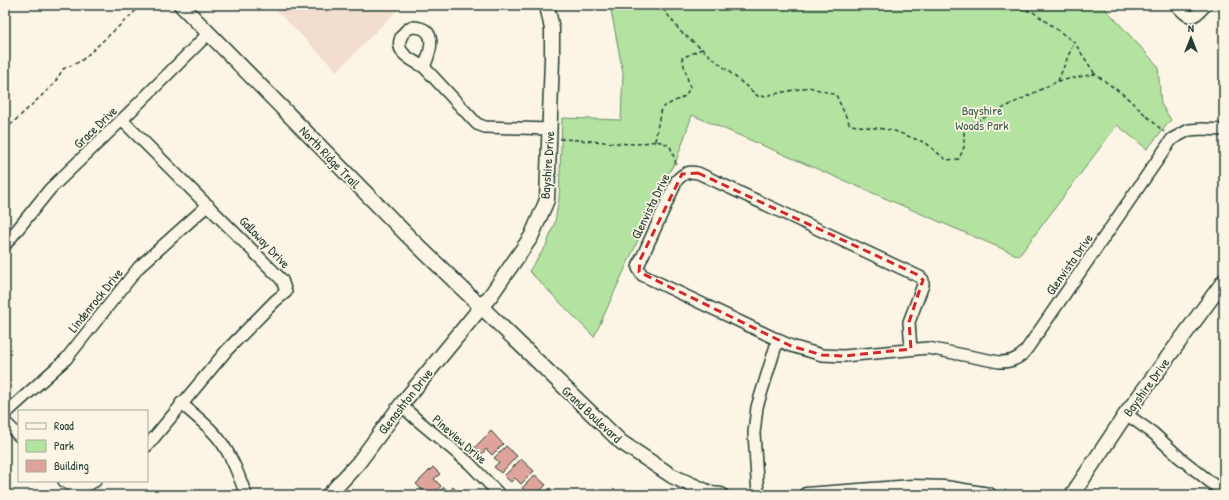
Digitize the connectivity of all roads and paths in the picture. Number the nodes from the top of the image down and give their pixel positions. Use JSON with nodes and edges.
{"nodes":[{"id":1,"x":142,"y":5,"type":"edge"},
{"id":2,"x":181,"y":5,"type":"edge"},
{"id":3,"x":547,"y":5,"type":"edge"},
{"id":4,"x":660,"y":5,"type":"edge"},
{"id":5,"x":1014,"y":5,"type":"edge"},
{"id":6,"x":1176,"y":5,"type":"edge"},
{"id":7,"x":1206,"y":5,"type":"edge"},
{"id":8,"x":209,"y":33,"type":"junction"},
{"id":9,"x":1074,"y":42,"type":"junction"},
{"id":10,"x":702,"y":49,"type":"junction"},
{"id":11,"x":424,"y":67,"type":"dead end"},
{"id":12,"x":1095,"y":74,"type":"junction"},
{"id":13,"x":1058,"y":81,"type":"junction"},
{"id":14,"x":122,"y":120,"type":"junction"},
{"id":15,"x":550,"y":129,"type":"junction"},
{"id":16,"x":5,"y":130,"type":"edge"},
{"id":17,"x":1224,"y":130,"type":"edge"},
{"id":18,"x":1165,"y":133,"type":"dead end"},
{"id":19,"x":560,"y":139,"type":"dead end"},
{"id":20,"x":655,"y":141,"type":"junction"},
{"id":21,"x":678,"y":166,"type":"dead end"},
{"id":22,"x":208,"y":204,"type":"junction"},
{"id":23,"x":5,"y":245,"type":"edge"},
{"id":24,"x":1224,"y":281,"type":"edge"},
{"id":25,"x":481,"y":307,"type":"junction"},
{"id":26,"x":778,"y":339,"type":"junction"},
{"id":27,"x":911,"y":349,"type":"junction"},
{"id":28,"x":181,"y":403,"type":"junction"},
{"id":29,"x":400,"y":405,"type":"junction"},
{"id":30,"x":5,"y":414,"type":"edge"},
{"id":31,"x":1126,"y":414,"type":"junction"},
{"id":32,"x":5,"y":422,"type":"edge"},
{"id":33,"x":18,"y":435,"type":"edge"},
{"id":34,"x":148,"y":445,"type":"edge"},
{"id":35,"x":66,"y":482,"type":"edge"},
{"id":36,"x":93,"y":482,"type":"edge"},
{"id":37,"x":1224,"y":493,"type":"edge"},
{"id":38,"x":246,"y":495,"type":"edge"},
{"id":39,"x":329,"y":495,"type":"edge"},
{"id":40,"x":500,"y":495,"type":"edge"},
{"id":41,"x":721,"y":495,"type":"edge"},
{"id":42,"x":758,"y":495,"type":"edge"},
{"id":43,"x":806,"y":495,"type":"edge"},
{"id":44,"x":989,"y":495,"type":"edge"},
{"id":45,"x":1072,"y":495,"type":"edge"}],
"edges":[{"from":1,"to":16,"type":"path"},
{"from":2,"to":8,"type":"street","name":"North Ridge Trail"},
{"from":3,"to":15,"type":"street","name":"Bayshire Drive"},
{"from":4,"to":10,"type":"path"},
{"from":5,"to":9,"type":"path"},
{"from":6,"to":7,"type":"street"},
{"from":8,"to":14,"type":"street","name":"Grace Drive"},
{"from":8,"to":25,"type":"street","name":"North Ridge Trail"},
{"from":9,"to":12,"type":"path"},
{"from":9,"to":13,"type":"path"},
{"from":10,"to":13,"type":"path"},
{"from":10,"to":20,"type":"path"},
{"from":11,"to":15,"type":"street"},
{"from":12,"to":13,"type":"path"},
{"from":12,"to":18,"type":"path"},
{"from":14,"to":22,"type":"street","name":"Galloway Drive"},
{"from":14,"to":23,"type":"street","name":"Grace Drive"},
{"from":15,"to":25,"type":"street","name":"Bayshire Drive"},
{"from":17,"to":27,"type":"street","name":"Glenvista Drive"},
{"from":19,"to":20,"type":"path"},
{"from":20,"to":21,"type":"path"},
{"from":22,"to":28,"type":"street","name":"Galloway Drive"},
{"from":22,"to":30,"type":"street","name":"Lindenrock Drive"},
{"from":24,"to":31,"type":"street","name":"Bayshire Drive"},
{"from":25,"to":29,"type":"street","name":"Glenashton Drive"},
{"from":25,"to":41,"type":"street","name":"Grand Boulevard"},
{"from":26,"to":27,"type":"street","name":"Glenvista Drive"},
{"from":26,"to":27,"type":"street","name":"Glenvista Drive"},
{"from":26,"to":42,"type":"street"},
{"from":28,"to":34,"type":"street","name":"Galloway Drive"},
{"from":28,"to":38,"type":"street"},
{"from":29,"to":39,"type":"street","name":"Glenashton Drive"},
{"from":29,"to":40,"type":"street","name":"Pineview Drive"},
{"from":31,"to":37,"type":"street"},
{"from":31,"to":45,"type":"street","name":"Bayshire Drive"},
{"from":32,"to":33,"type":"street"},
{"from":35,"to":36,"type":"street"},
{"from":43,"to":44,"type":"street"}]}
